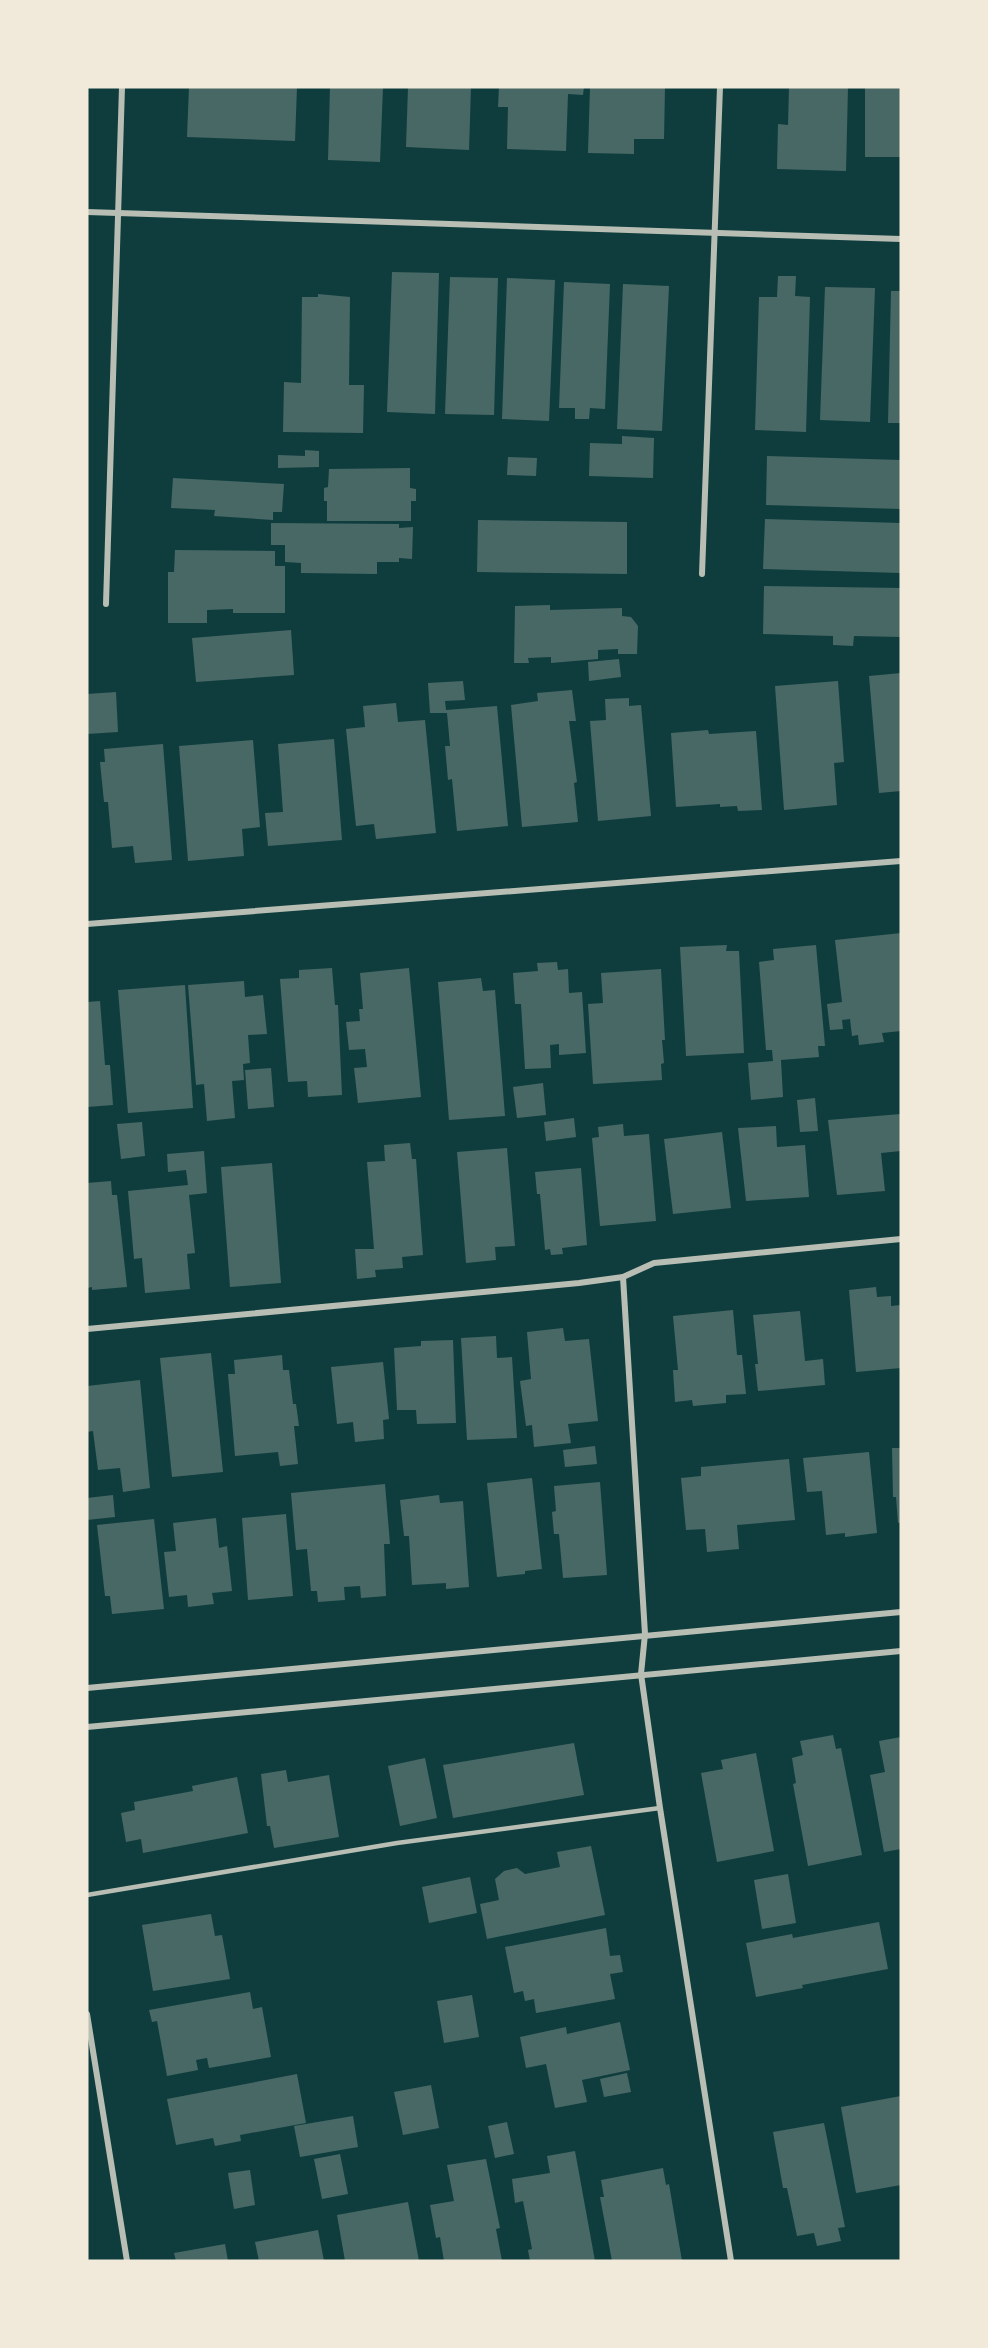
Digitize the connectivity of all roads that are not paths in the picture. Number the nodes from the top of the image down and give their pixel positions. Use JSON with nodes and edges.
{"nodes":[{"id":1,"x":122,"y":87,"type":"edge"},
{"id":2,"x":720,"y":87,"type":"edge"},
{"id":3,"x":87,"y":212,"type":"edge"},
{"id":4,"x":118,"y":213,"type":"junction"},
{"id":5,"x":715,"y":233,"type":"junction"},
{"id":6,"x":901,"y":239,"type":"edge"},
{"id":7,"x":702,"y":574,"type":"dead end"},
{"id":8,"x":106,"y":604,"type":"dead end"},
{"id":9,"x":901,"y":861,"type":"edge"},
{"id":10,"x":87,"y":924,"type":"edge"},
{"id":11,"x":901,"y":1239,"type":"edge"},
{"id":12,"x":623,"y":1277,"type":"junction"},
{"id":13,"x":87,"y":1329,"type":"edge"},
{"id":14,"x":901,"y":1612,"type":"edge"},
{"id":15,"x":645,"y":1634,"type":"junction"},
{"id":16,"x":901,"y":1651,"type":"edge"},
{"id":17,"x":641,"y":1674,"type":"junction"},
{"id":18,"x":87,"y":1688,"type":"edge"},
{"id":19,"x":87,"y":1727,"type":"edge"},
{"id":20,"x":660,"y":1808,"type":"junction"},
{"id":21,"x":87,"y":1895,"type":"edge"},
{"id":22,"x":87,"y":2014,"type":"edge"},
{"id":23,"x":127,"y":2261,"type":"edge"},
{"id":24,"x":732,"y":2261,"type":"edge"}],
"edges":[{"from":1,"to":4,"type":"street"},
{"from":2,"to":5,"type":"street"},
{"from":3,"to":4,"type":"street"},
{"from":4,"to":5,"type":"street"},
{"from":4,"to":8,"type":"street"},
{"from":5,"to":6,"type":"street"},
{"from":5,"to":7,"type":"street"},
{"from":9,"to":10,"type":"street"},
{"from":11,"to":12,"type":"street"},
{"from":12,"to":13,"type":"street"},
{"from":12,"to":15,"type":"street"},
{"from":14,"to":15,"type":"street"},
{"from":15,"to":17,"type":"street"},
{"from":15,"to":18,"type":"street"},
{"from":16,"to":17,"type":"street"},
{"from":17,"to":19,"type":"street"},
{"from":17,"to":20,"type":"street"},
{"from":20,"to":21,"type":"lane"},
{"from":20,"to":24,"type":"street"},
{"from":22,"to":23,"type":"street"}]}
